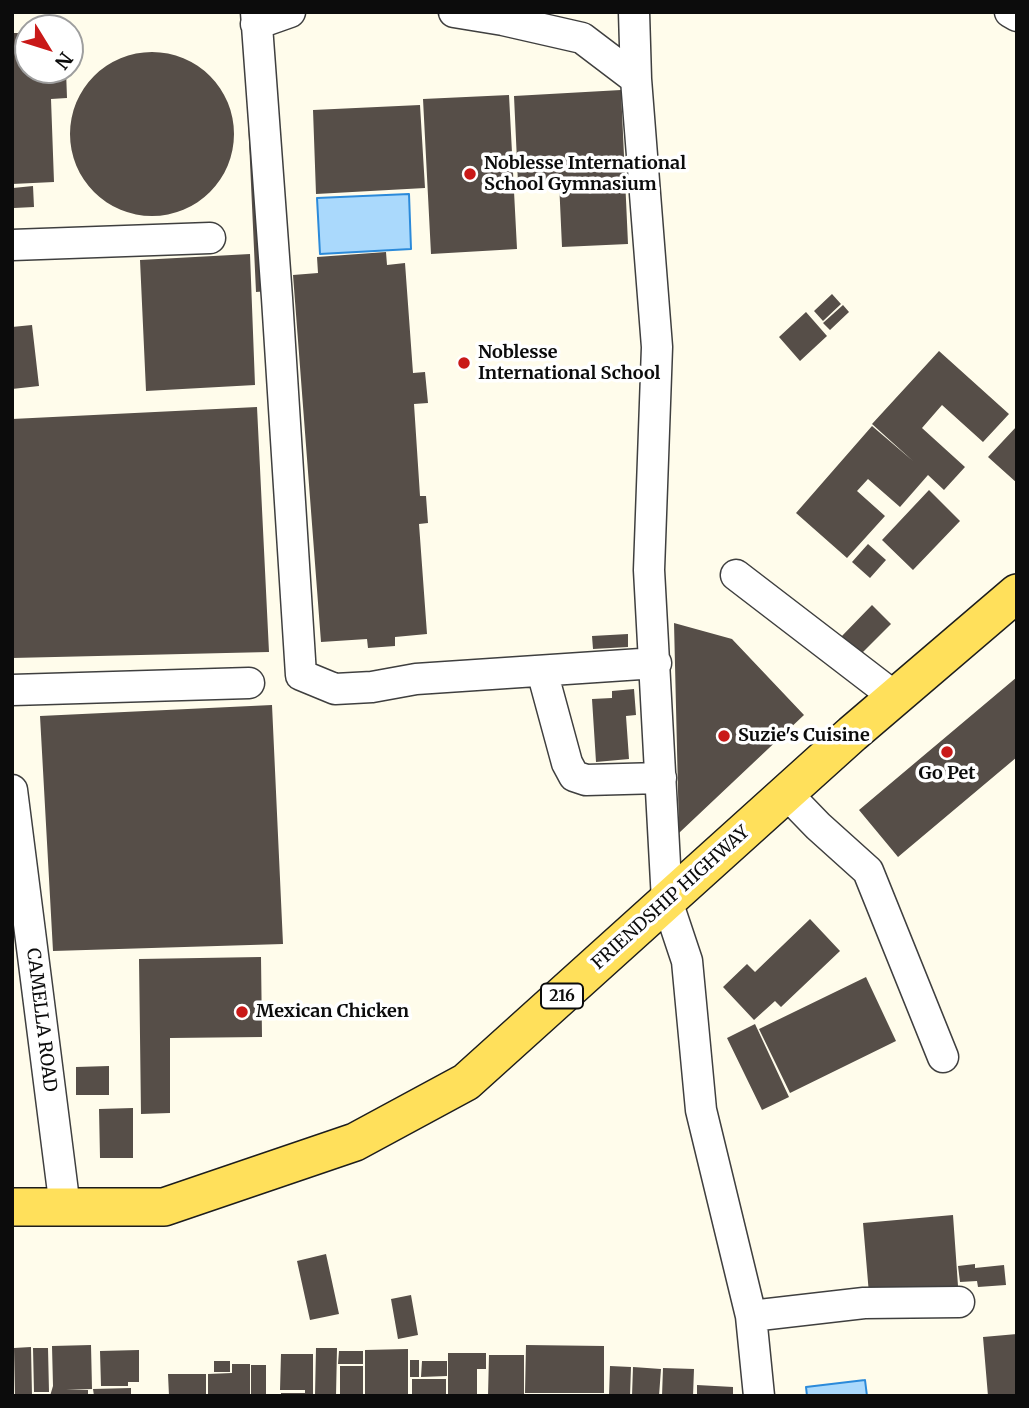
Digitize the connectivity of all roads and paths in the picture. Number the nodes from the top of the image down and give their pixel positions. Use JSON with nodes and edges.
{"nodes":[{"id":1,"x":290,"y":12,"type":"edge"},
{"id":2,"x":454,"y":12,"type":"edge"},
{"id":3,"x":634,"y":12,"type":"edge"},
{"id":4,"x":1010,"y":12,"type":"edge"},
{"id":5,"x":1017,"y":16,"type":"edge"},
{"id":6,"x":256,"y":18,"type":"edge"},
{"id":7,"x":636,"y":79,"type":"junction"},
{"id":8,"x":210,"y":238,"type":"dead end"},
{"id":9,"x":15,"y":244,"type":"edge"},
{"id":10,"x":736,"y":575,"type":"dead end"},
{"id":11,"x":1017,"y":593,"type":"edge"},
{"id":12,"x":656,"y":663,"type":"junction"},
{"id":13,"x":542,"y":671,"type":"junction"},
{"id":14,"x":248,"y":683,"type":"dead end"},
{"id":15,"x":12,"y":690,"type":"edge"},
{"id":16,"x":895,"y":697,"type":"junction"},
{"id":17,"x":661,"y":778,"type":"junction"},
{"id":18,"x":12,"y":790,"type":"edge"},
{"id":19,"x":788,"y":794,"type":"junction"},
{"id":20,"x":667,"y":901,"type":"junction"},
{"id":21,"x":943,"y":1056,"type":"dead end"},
{"id":22,"x":12,"y":1206,"type":"edge"},
{"id":23,"x":65,"y":1208,"type":"junction"},
{"id":24,"x":959,"y":1302,"type":"dead end"},
{"id":25,"x":751,"y":1316,"type":"junction"},
{"id":26,"x":760,"y":1396,"type":"edge"}],
"edges":[{"from":1,"to":6,"type":"street"},
{"from":2,"to":7,"type":"street"},
{"from":3,"to":7,"type":"street"},
{"from":4,"to":5,"type":"street"},
{"from":6,"to":13,"type":"street"},
{"from":7,"to":12,"type":"street"},
{"from":8,"to":9,"type":"street"},
{"from":10,"to":16,"type":"street"},
{"from":11,"to":16,"type":"main road","name":"FRIENDSHIP HIGHWAY","number":"216"},
{"from":12,"to":13,"type":"street"},
{"from":12,"to":17,"type":"street"},
{"from":13,"to":17,"type":"street"},
{"from":14,"to":15,"type":"street"},
{"from":16,"to":19,"type":"main road","name":"FRIENDSHIP HIGHWAY","number":"216"},
{"from":17,"to":20,"type":"street"},
{"from":18,"to":23,"type":"street","name":"CAMELLA ROAD"},
{"from":19,"to":20,"type":"main road","name":"FRIENDSHIP HIGHWAY","number":"216"},
{"from":19,"to":21,"type":"street"},
{"from":20,"to":23,"type":"main road","name":"FRIENDSHIP HIGHWAY","number":"216"},
{"from":20,"to":25,"type":"street"},
{"from":22,"to":23,"type":"main road","name":"FRIENDSHIP HIGHWAY","number":"216"},
{"from":24,"to":25,"type":"street"},
{"from":25,"to":26,"type":"street"}]}
